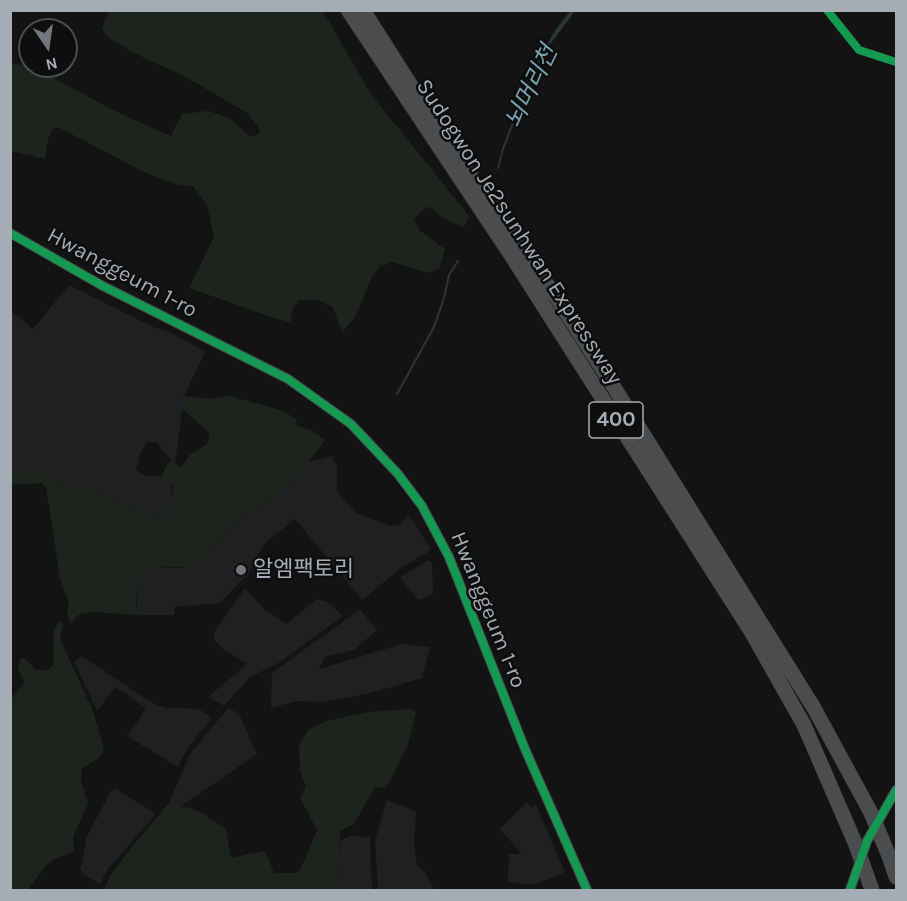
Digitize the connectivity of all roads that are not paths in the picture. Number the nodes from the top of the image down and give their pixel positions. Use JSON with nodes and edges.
{"nodes":[{"id":1,"x":348,"y":10,"type":"edge"},
{"id":2,"x":363,"y":10,"type":"edge"},
{"id":3,"x":827,"y":10,"type":"edge"},
{"id":4,"x":897,"y":62,"type":"edge"},
{"id":5,"x":10,"y":233,"type":"edge"},
{"id":6,"x":897,"y":790,"type":"edge"},
{"id":7,"x":897,"y":877,"type":"edge"},
{"id":8,"x":587,"y":891,"type":"edge"},
{"id":9,"x":850,"y":891,"type":"edge"},
{"id":10,"x":872,"y":891,"type":"edge"}],
"edges":[{"from":1,"to":10,"type":"highway","name":"Sudogwon Je2sunhwan Expressway","number":"400","bridge":true},
{"from":2,"to":7,"type":"highway","name":"Sudogwon Je2sunhwan Expressway","number":"400","bridge":true},
{"from":3,"to":4,"type":"street"},
{"from":5,"to":8,"type":"street","name":"Hwanggeum 1-ro"},
{"from":6,"to":9,"type":"street"}]}
